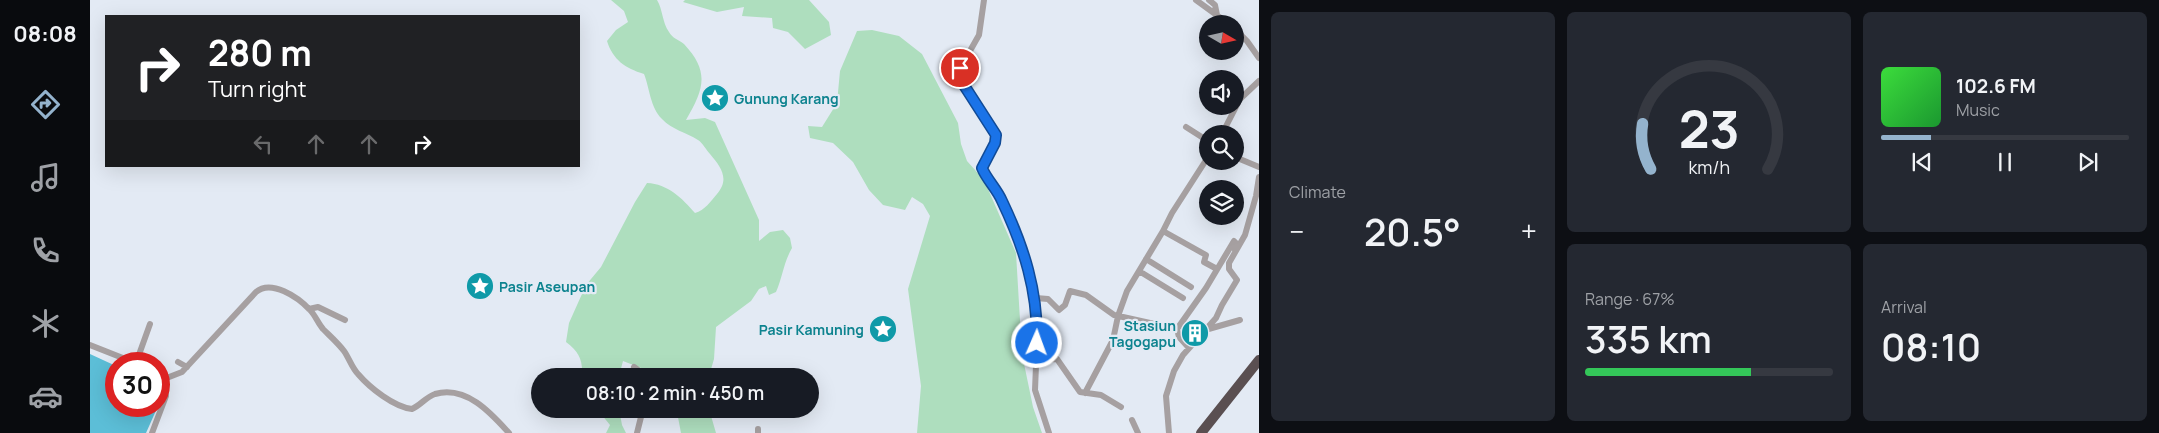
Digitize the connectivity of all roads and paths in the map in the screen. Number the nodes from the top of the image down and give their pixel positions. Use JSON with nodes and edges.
{"nodes":[{"id":1,"x":984,"y":0,"type":"edge"},
{"id":2,"x":1196,"y":0,"type":"edge"},
{"id":3,"x":1209,"y":0,"type":"edge"},
{"id":4,"x":1217,"y":15,"type":"joint"},
{"id":5,"x":1244,"y":39,"type":"edge"},
{"id":6,"x":1247,"y":42,"type":"junction"},
{"id":7,"x":1259,"y":46,"type":"edge"},
{"id":8,"x":1259,"y":58,"type":"edge"},
{"id":9,"x":1259,"y":81,"type":"edge"},
{"id":10,"x":1244,"y":95,"type":"edge"},
{"id":11,"x":1186,"y":127,"type":"dead end"},
{"id":12,"x":1199,"y":135,"type":"edge"},
{"id":13,"x":1244,"y":161,"type":"edge"},
{"id":14,"x":1259,"y":167,"type":"edge"},
{"id":15,"x":1200,"y":170,"type":"edge"},
{"id":16,"x":1259,"y":177,"type":"edge"},
{"id":17,"x":1163,"y":231,"type":"junction"},
{"id":18,"x":1232,"y":258,"type":"junction"},
{"id":19,"x":1146,"y":259,"type":"junction"},
{"id":20,"x":1217,"y":269,"type":"junction"},
{"id":21,"x":1139,"y":271,"type":"junction"},
{"id":22,"x":1191,"y":287,"type":"dead end"},
{"id":23,"x":1036,"y":298,"type":"junction"},
{"id":24,"x":1183,"y":298,"type":"dead end"},
{"id":25,"x":309,"y":309,"type":"junction"},
{"id":26,"x":1118,"y":316,"type":"junction"},
{"id":27,"x":346,"y":320,"type":"dead end"},
{"id":28,"x":1240,"y":320,"type":"dead end"},
{"id":29,"x":150,"y":324,"type":"dead end"},
{"id":30,"x":1177,"y":329,"type":"junction"},
{"id":31,"x":1205,"y":330,"type":"junction"},
{"id":32,"x":90,"y":345,"type":"edge"},
{"id":33,"x":1189,"y":348,"type":"junction"},
{"id":34,"x":108,"y":352,"type":"edge"},
{"id":35,"x":141,"y":352,"type":"edge"},
{"id":36,"x":1036,"y":360,"type":"junction"},
{"id":37,"x":1259,"y":360,"type":"edge"},
{"id":38,"x":178,"y":362,"type":"dead end"},
{"id":39,"x":187,"y":367,"type":"junction"},
{"id":40,"x":170,"y":376,"type":"edge"},
{"id":41,"x":1085,"y":393,"type":"junction"},
{"id":42,"x":1121,"y":407,"type":"dead end"},
{"id":43,"x":158,"y":417,"type":"edge"},
{"id":44,"x":641,"y":418,"type":"edge"},
{"id":45,"x":1132,"y":420,"type":"dead end"},
{"id":46,"x":152,"y":433,"type":"edge"},
{"id":47,"x":509,"y":433,"type":"edge"},
{"id":48,"x":637,"y":433,"type":"edge"},
{"id":49,"x":1049,"y":433,"type":"edge"},
{"id":50,"x":1138,"y":433,"type":"edge"},
{"id":51,"x":1169,"y":433,"type":"edge"},
{"id":52,"x":1201,"y":433,"type":"edge"}],
"edges":[{"from":1,"to":23,"type":"street"},
{"from":2,"to":4,"type":"street"},
{"from":3,"to":4,"type":"street"},
{"from":5,"to":6,"type":"street"},
{"from":6,"to":7,"type":"street"},
{"from":6,"to":8,"type":"street"},
{"from":9,"to":10,"type":"street"},
{"from":11,"to":12,"type":"street"},
{"from":13,"to":14,"type":"street"},
{"from":15,"to":17,"type":"street"},
{"from":16,"to":18,"type":"street"},
{"from":17,"to":19,"type":"street"},
{"from":17,"to":20,"type":"street"},
{"from":18,"to":20,"type":"street"},
{"from":18,"to":31,"type":"street"},
{"from":19,"to":21,"type":"street"},
{"from":19,"to":22,"type":"street"},
{"from":20,"to":30,"type":"street"},
{"from":21,"to":24,"type":"street"},
{"from":21,"to":26,"type":"street"},
{"from":23,"to":26,"type":"street"},
{"from":23,"to":36,"type":"street"},
{"from":25,"to":27,"type":"street"},
{"from":25,"to":39,"type":"street"},
{"from":25,"to":47,"type":"street"},
{"from":26,"to":30,"type":"street"},
{"from":26,"to":41,"type":"street"},
{"from":28,"to":31,"type":"street"},
{"from":29,"to":35,"type":"street"},
{"from":30,"to":33,"type":"street"},
{"from":31,"to":33,"type":"street"},
{"from":32,"to":34,"type":"street"},
{"from":33,"to":51,"type":"street"},
{"from":36,"to":41,"type":"street"},
{"from":36,"to":49,"type":"street"},
{"from":37,"to":52,"type":"highway"},
{"from":38,"to":39,"type":"street"},
{"from":39,"to":40,"type":"street"},
{"from":41,"to":42,"type":"street"},
{"from":43,"to":46,"type":"street"},
{"from":44,"to":48,"type":"street"},
{"from":45,"to":50,"type":"street"}]}
